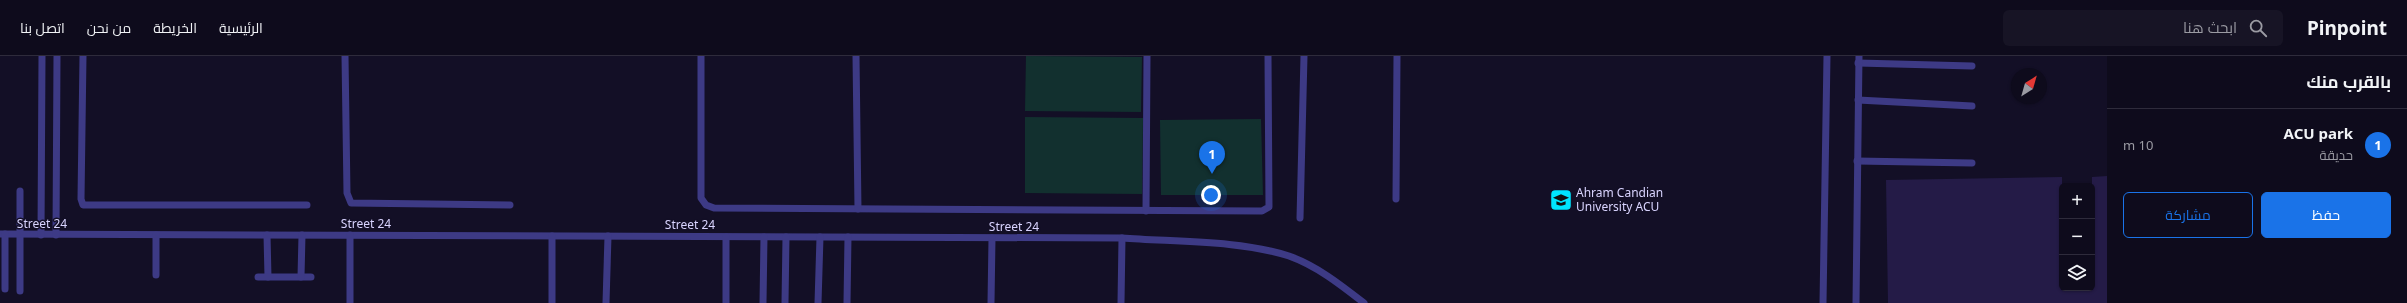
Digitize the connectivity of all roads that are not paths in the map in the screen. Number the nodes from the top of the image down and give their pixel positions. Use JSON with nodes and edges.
{"nodes":[{"id":1,"x":42,"y":56,"type":"edge"},
{"id":2,"x":57,"y":56,"type":"edge"},
{"id":3,"x":83,"y":56,"type":"edge"},
{"id":4,"x":345,"y":56,"type":"edge"},
{"id":5,"x":701,"y":56,"type":"edge"},
{"id":6,"x":856,"y":56,"type":"edge"},
{"id":7,"x":1148,"y":56,"type":"edge"},
{"id":8,"x":1268,"y":56,"type":"edge"},
{"id":9,"x":1304,"y":56,"type":"edge"},
{"id":10,"x":1397,"y":56,"type":"edge"},
{"id":11,"x":1827,"y":56,"type":"edge"},
{"id":12,"x":1858,"y":59,"type":"edge"},
{"id":13,"x":1972,"y":66,"type":"dead end"},
{"id":14,"x":1858,"y":100,"type":"junction"},
{"id":15,"x":1972,"y":106,"type":"dead end"},
{"id":16,"x":1857,"y":161,"type":"junction"},
{"id":17,"x":1972,"y":163,"type":"dead end"},
{"id":18,"x":20,"y":191,"type":"dead end"},
{"id":19,"x":1396,"y":199,"type":"dead end"},
{"id":20,"x":307,"y":205,"type":"dead end"},
{"id":21,"x":510,"y":205,"type":"dead end"},
{"id":22,"x":858,"y":209,"type":"junction"},
{"id":23,"x":1146,"y":211,"type":"junction"},
{"id":24,"x":1300,"y":218,"type":"dead end"},
{"id":25,"x":3,"y":234,"type":"edge"},
{"id":26,"x":19,"y":235,"type":"junction"},
{"id":27,"x":41,"y":235,"type":"junction"},
{"id":28,"x":56,"y":235,"type":"junction"},
{"id":29,"x":156,"y":235,"type":"junction"},
{"id":30,"x":267,"y":235,"type":"junction"},
{"id":31,"x":302,"y":235,"type":"junction"},
{"id":32,"x":350,"y":235,"type":"junction"},
{"id":33,"x":552,"y":236,"type":"junction"},
{"id":34,"x":608,"y":236,"type":"junction"},
{"id":35,"x":726,"y":237,"type":"junction"},
{"id":36,"x":764,"y":237,"type":"junction"},
{"id":37,"x":786,"y":237,"type":"junction"},
{"id":38,"x":820,"y":237,"type":"junction"},
{"id":39,"x":848,"y":237,"type":"junction"},
{"id":40,"x":992,"y":238,"type":"junction"},
{"id":41,"x":1122,"y":238,"type":"junction"},
{"id":42,"x":156,"y":275,"type":"dead end"},
{"id":43,"x":311,"y":276,"type":"dead end"},
{"id":44,"x":258,"y":277,"type":"dead end"},
{"id":45,"x":268,"y":277,"type":"junction"},
{"id":46,"x":301,"y":277,"type":"junction"},
{"id":47,"x":5,"y":288,"type":"dead end"},
{"id":48,"x":20,"y":291,"type":"dead end"},
{"id":49,"x":350,"y":303,"type":"edge"},
{"id":50,"x":552,"y":303,"type":"edge"},
{"id":51,"x":606,"y":303,"type":"edge"},
{"id":52,"x":726,"y":303,"type":"edge"},
{"id":53,"x":763,"y":303,"type":"edge"},
{"id":54,"x":785,"y":303,"type":"edge"},
{"id":55,"x":818,"y":303,"type":"edge"},
{"id":56,"x":847,"y":303,"type":"edge"},
{"id":57,"x":991,"y":303,"type":"edge"},
{"id":58,"x":1121,"y":303,"type":"edge"},
{"id":59,"x":1364,"y":303,"type":"edge"},
{"id":60,"x":1823,"y":303,"type":"edge"},
{"id":61,"x":1856,"y":303,"type":"edge"}],
"edges":[{"from":1,"to":27,"type":"lane"},
{"from":2,"to":28,"type":"lane"},
{"from":3,"to":20,"type":"lane"},
{"from":4,"to":21,"type":"lane"},
{"from":5,"to":22,"type":"lane"},
{"from":6,"to":22,"type":"lane"},
{"from":7,"to":23,"type":"lane"},
{"from":8,"to":23,"type":"lane"},
{"from":9,"to":24,"type":"lane"},
{"from":10,"to":19,"type":"lane"},
{"from":11,"to":60,"type":"lane"},
{"from":12,"to":13,"type":"lane"},
{"from":12,"to":14,"type":"lane"},
{"from":14,"to":15,"type":"lane"},
{"from":14,"to":16,"type":"lane"},
{"from":16,"to":17,"type":"lane"},
{"from":16,"to":61,"type":"lane"},
{"from":18,"to":26,"type":"lane"},
{"from":22,"to":23,"type":"lane"},
{"from":25,"to":26,"type":"lane","name":"Street 24"},
{"from":25,"to":47,"type":"lane"},
{"from":26,"to":27,"type":"lane","name":"Street 24"},
{"from":26,"to":48,"type":"lane"},
{"from":27,"to":28,"type":"lane","name":"Street 24"},
{"from":28,"to":29,"type":"lane","name":"Street 24"},
{"from":29,"to":30,"type":"lane","name":"Street 24"},
{"from":29,"to":42,"type":"lane"},
{"from":30,"to":31,"type":"lane","name":"Street 24"},
{"from":30,"to":45,"type":"lane"},
{"from":31,"to":32,"type":"lane","name":"Street 24"},
{"from":31,"to":46,"type":"lane"},
{"from":32,"to":33,"type":"lane","name":"Street 24"},
{"from":32,"to":49,"type":"lane"},
{"from":33,"to":34,"type":"lane","name":"Street 24"},
{"from":33,"to":50,"type":"lane"},
{"from":34,"to":35,"type":"lane","name":"Street 24"},
{"from":34,"to":51,"type":"lane"},
{"from":35,"to":36,"type":"lane","name":"Street 24"},
{"from":35,"to":52,"type":"lane"},
{"from":36,"to":37,"type":"lane","name":"Street 24"},
{"from":36,"to":53,"type":"lane"},
{"from":37,"to":38,"type":"lane","name":"Street 24"},
{"from":37,"to":54,"type":"lane"},
{"from":38,"to":39,"type":"lane","name":"Street 24"},
{"from":38,"to":55,"type":"lane"},
{"from":39,"to":40,"type":"lane","name":"Street 24"},
{"from":39,"to":56,"type":"lane"},
{"from":40,"to":41,"type":"lane","name":"Street 24"},
{"from":40,"to":57,"type":"lane"},
{"from":41,"to":58,"type":"lane"},
{"from":41,"to":59,"type":"lane","name":"Street 24"},
{"from":43,"to":46,"type":"lane"},
{"from":44,"to":45,"type":"lane"},
{"from":45,"to":46,"type":"lane"}]}
